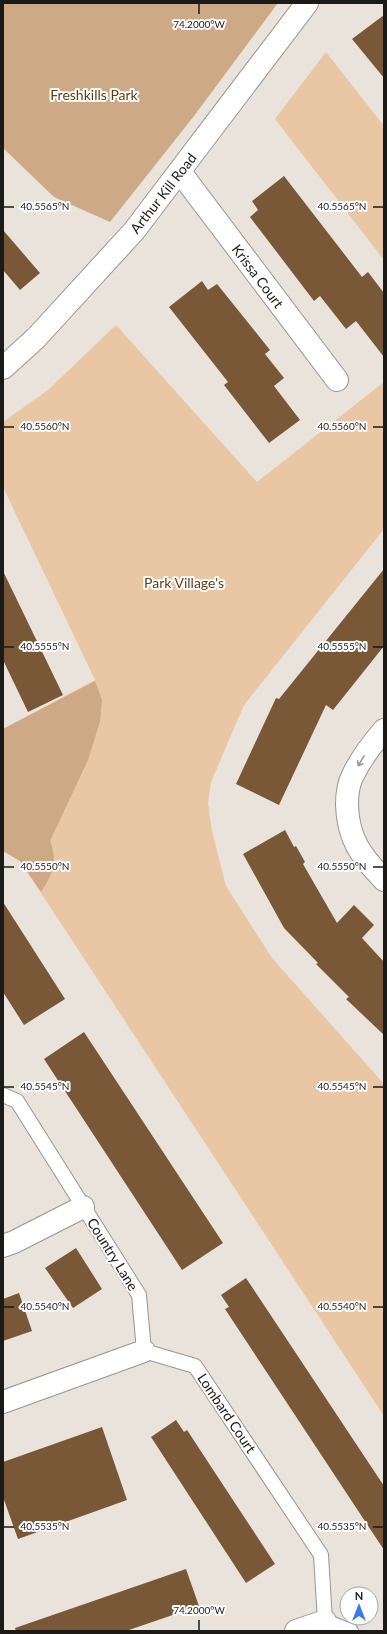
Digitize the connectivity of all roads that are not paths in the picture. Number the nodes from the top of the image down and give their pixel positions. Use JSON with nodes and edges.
{"nodes":[{"id":1,"x":307,"y":3,"type":"edge"},
{"id":2,"x":180,"y":172,"type":"junction"},
{"id":3,"x":3,"y":368,"type":"edge"},
{"id":4,"x":337,"y":380,"type":"dead end"},
{"id":5,"x":384,"y":730,"type":"edge"},
{"id":6,"x":384,"y":880,"type":"edge"},
{"id":7,"x":3,"y":1095,"type":"edge"},
{"id":8,"x":83,"y":1207,"type":"junction"},
{"id":9,"x":3,"y":1246,"type":"edge"},
{"id":10,"x":144,"y":1351,"type":"junction"},
{"id":11,"x":3,"y":1402,"type":"edge"},
{"id":12,"x":325,"y":1621,"type":"junction"},
{"id":13,"x":296,"y":1631,"type":"edge"},
{"id":14,"x":351,"y":1631,"type":"edge"}],
"edges":[{"from":1,"to":2,"type":"street","name":"Arthur Kill Road"},
{"from":2,"to":3,"type":"street","name":"Arthur Kill Road"},
{"from":2,"to":4,"type":"street","name":"Krissa Court"},
{"from":5,"to":6,"type":"street","one_way":true},
{"from":7,"to":8,"type":"lane","name":"Country Lane"},
{"from":8,"to":9,"type":"street","name":"Country Lane"},
{"from":8,"to":10,"type":"lane","name":"Country Lane"},
{"from":10,"to":11,"type":"street"},
{"from":10,"to":12,"type":"lane","name":"Lombard Court"},
{"from":12,"to":13,"type":"street"},
{"from":12,"to":14,"type":"lane"}]}
